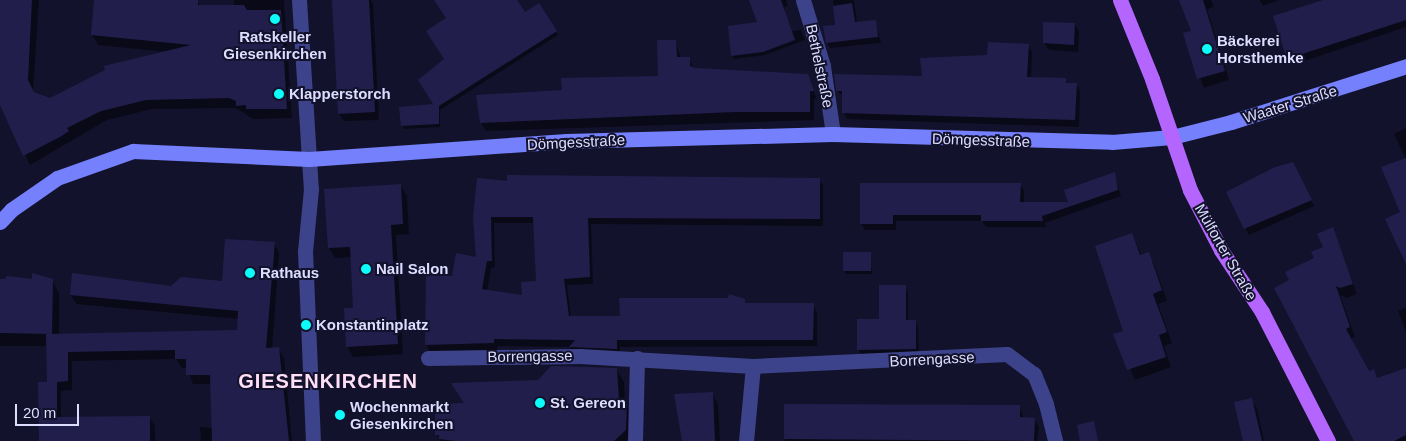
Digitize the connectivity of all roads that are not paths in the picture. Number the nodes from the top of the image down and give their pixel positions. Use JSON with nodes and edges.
{"nodes":[{"id":1,"x":299,"y":0,"type":"edge"},
{"id":2,"x":803,"y":0,"type":"edge"},
{"id":3,"x":1120,"y":0,"type":"edge"},
{"id":4,"x":1406,"y":66,"type":"edge"},
{"id":5,"x":833,"y":134,"type":"junction"},
{"id":6,"x":1172,"y":137,"type":"junction"},
{"id":7,"x":309,"y":159,"type":"junction"},
{"id":8,"x":0,"y":222,"type":"edge"},
{"id":9,"x":428,"y":358,"type":"dead end"},
{"id":10,"x":637,"y":358,"type":"junction"},
{"id":11,"x":753,"y":366,"type":"junction"},
{"id":12,"x":314,"y":441,"type":"edge"},
{"id":13,"x":635,"y":441,"type":"edge"},
{"id":14,"x":746,"y":441,"type":"edge"},
{"id":15,"x":1055,"y":441,"type":"edge"},
{"id":16,"x":1328,"y":441,"type":"edge"}],
"edges":[{"from":1,"to":7,"type":"street"},
{"from":2,"to":5,"type":"street","name":"Bethelstraße"},
{"from":3,"to":6,"type":"main road","name":"Mülforter Straße"},
{"from":4,"to":6,"type":"main road","name":"Waater Straße"},
{"from":5,"to":6,"type":"main road","name":"Dömgesstraße"},
{"from":5,"to":7,"type":"main road","name":"Dömgesstraße"},
{"from":6,"to":16,"type":"main road","name":"Mülforter Straße"},
{"from":7,"to":8,"type":"main road","name":"Dömgesstraße"},
{"from":7,"to":12,"type":"street"},
{"from":9,"to":10,"type":"street","name":"Borrengasse"},
{"from":10,"to":11,"type":"street","name":"Borrengasse"},
{"from":10,"to":13,"type":"street"},
{"from":11,"to":14,"type":"street"},
{"from":11,"to":15,"type":"street","name":"Borrengasse"}]}
